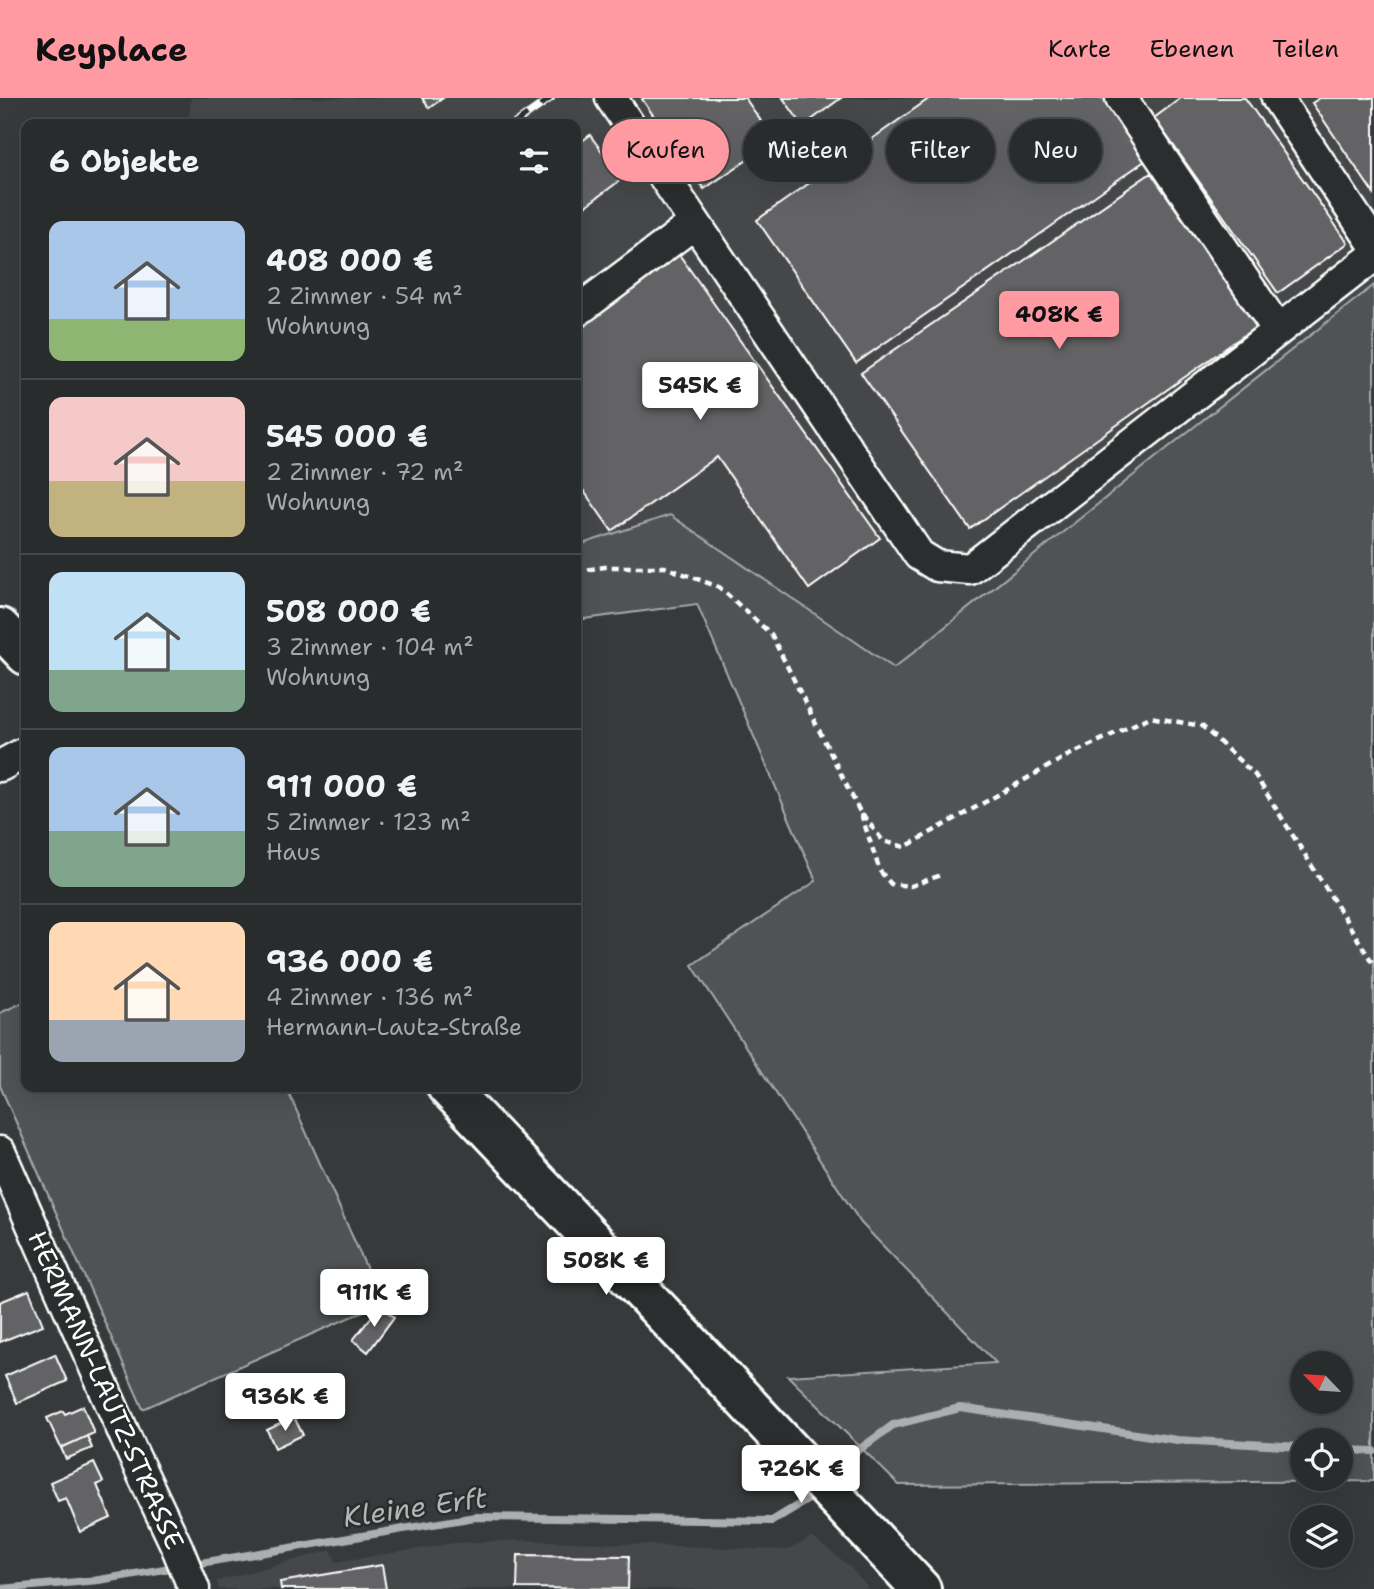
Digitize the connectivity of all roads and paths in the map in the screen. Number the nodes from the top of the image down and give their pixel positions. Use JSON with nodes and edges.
{"nodes":[{"id":1,"x":611,"y":98,"type":"edge"},
{"id":2,"x":1121,"y":98,"type":"edge"},
{"id":3,"x":1277,"y":98,"type":"edge"},
{"id":4,"x":695,"y":223,"type":"junction"},
{"id":5,"x":1374,"y":244,"type":"edge"},
{"id":6,"x":1374,"y":256,"type":"edge"},
{"id":7,"x":581,"y":308,"type":"edge"},
{"id":8,"x":1278,"y":330,"type":"junction"},
{"id":9,"x":581,"y":569,"type":"edge"},
{"id":10,"x":0,"y":628,"type":"edge"},
{"id":11,"x":21,"y":650,"type":"edge"},
{"id":12,"x":21,"y":755,"type":"edge"},
{"id":13,"x":0,"y":766,"type":"edge"},
{"id":14,"x":859,"y":810,"type":"junction"},
{"id":15,"x":941,"y":875,"type":"dead end"},
{"id":16,"x":1374,"y":965,"type":"edge"},
{"id":17,"x":452,"y":1092,"type":"edge"},
{"id":18,"x":0,"y":1152,"type":"edge"},
{"id":19,"x":8,"y":1192,"type":"edge"},
{"id":20,"x":194,"y":1589,"type":"edge"},
{"id":21,"x":921,"y":1589,"type":"edge"}],
"edges":[{"from":1,"to":4,"type":"street"},
{"from":2,"to":8,"type":"street"},
{"from":3,"to":5,"type":"street"},
{"from":4,"to":7,"type":"street"},
{"from":4,"to":8,"type":"street"},
{"from":6,"to":8,"type":"street"},
{"from":9,"to":14,"type":"path"},
{"from":10,"to":11,"type":"main road"},
{"from":12,"to":13,"type":"street"},
{"from":14,"to":15,"type":"path"},
{"from":14,"to":16,"type":"path"},
{"from":17,"to":21,"type":"main road"},
{"from":18,"to":19,"type":"street","name":"HERMANN-LAUTZ-STRASSE"},
{"from":19,"to":20,"type":"street","name":"HERMANN-LAUTZ-STRASSE"}]}
